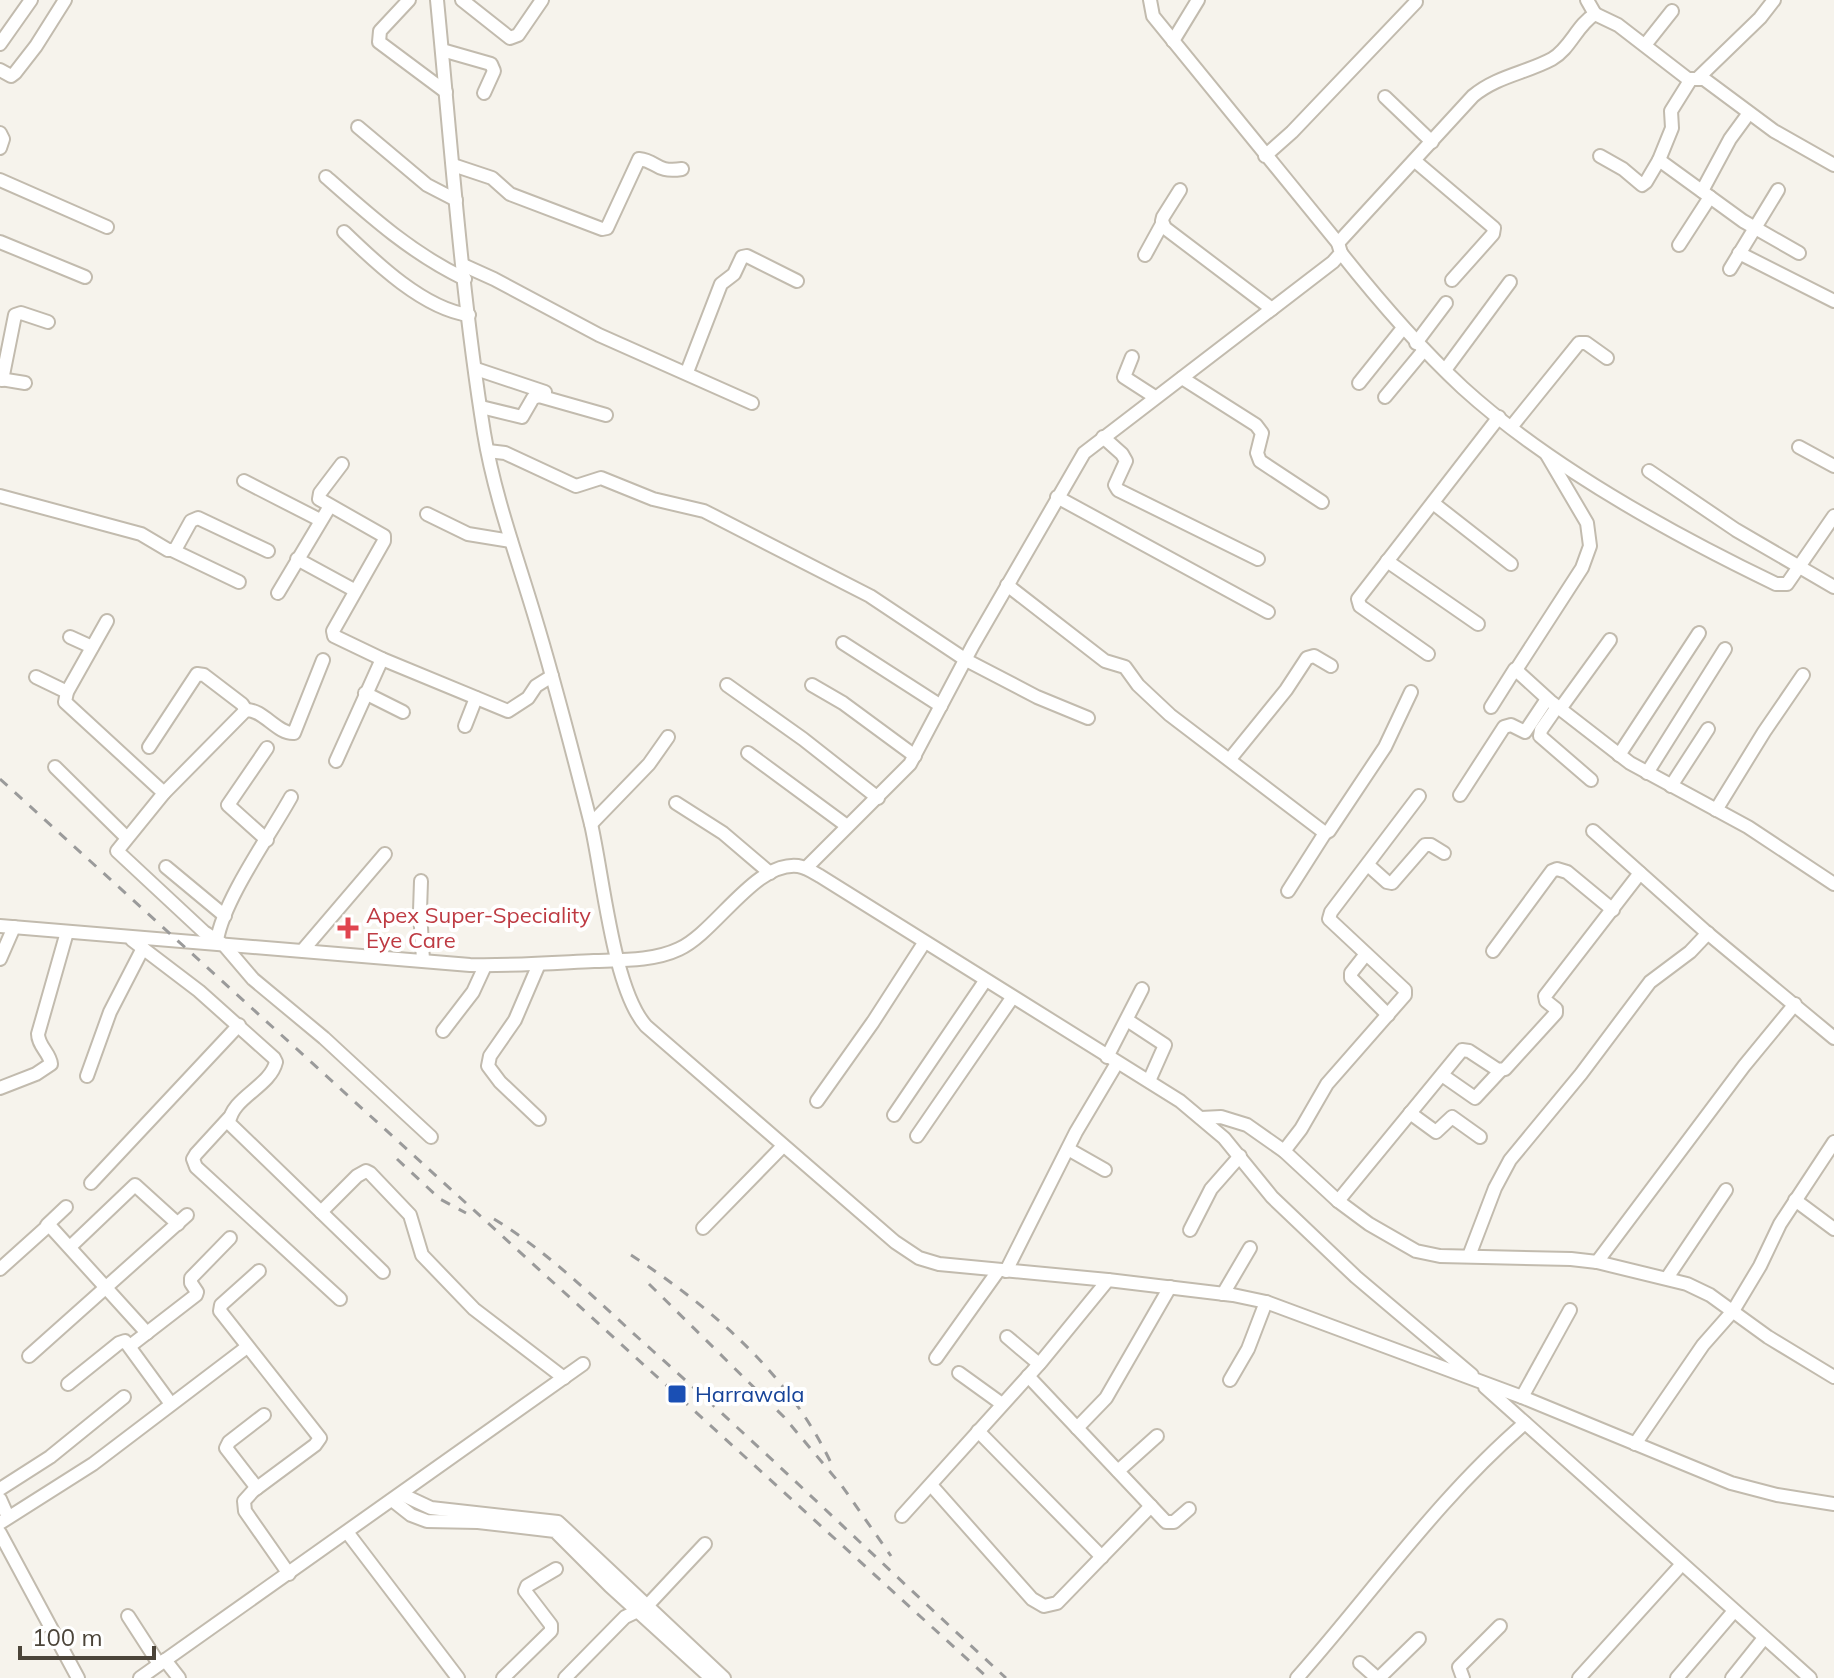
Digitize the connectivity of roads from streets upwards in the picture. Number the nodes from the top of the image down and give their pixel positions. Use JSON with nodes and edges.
{"nodes":[{"id":1,"x":31,"y":0,"type":"edge"},
{"id":2,"x":65,"y":0,"type":"edge"},
{"id":3,"x":409,"y":0,"type":"edge"},
{"id":4,"x":437,"y":0,"type":"edge"},
{"id":5,"x":462,"y":0,"type":"edge"},
{"id":6,"x":542,"y":0,"type":"edge"},
{"id":7,"x":1150,"y":0,"type":"edge"},
{"id":8,"x":1198,"y":0,"type":"edge"},
{"id":9,"x":1587,"y":0,"type":"edge"},
{"id":10,"x":1774,"y":0,"type":"edge"},
{"id":11,"x":1416,"y":2,"type":"dead end"},
{"id":12,"x":1672,"y":11,"type":"dead end"},
{"id":13,"x":1595,"y":14,"type":"junction"},
{"id":14,"x":1173,"y":41,"type":"junction"},
{"id":15,"x":0,"y":44,"type":"edge"},
{"id":16,"x":1645,"y":45,"type":"junction"},
{"id":17,"x":442,"y":50,"type":"junction"},
{"id":18,"x":0,"y":70,"type":"edge"},
{"id":19,"x":1695,"y":79,"type":"junction"},
{"id":20,"x":446,"y":92,"type":"junction"},
{"id":21,"x":484,"y":93,"type":"dead end"},
{"id":22,"x":1385,"y":97,"type":"dead end"},
{"id":23,"x":1749,"y":113,"type":"junction"},
{"id":24,"x":358,"y":127,"type":"dead end"},
{"id":25,"x":0,"y":133,"type":"edge"},
{"id":26,"x":1432,"y":142,"type":"junction"},
{"id":27,"x":0,"y":148,"type":"edge"},
{"id":28,"x":1265,"y":156,"type":"junction"},
{"id":29,"x":1600,"y":156,"type":"dead end"},
{"id":30,"x":1659,"y":160,"type":"junction"},
{"id":31,"x":1415,"y":161,"type":"junction"},
{"id":32,"x":453,"y":165,"type":"junction"},
{"id":33,"x":1834,"y":165,"type":"edge"},
{"id":34,"x":682,"y":169,"type":"dead end"},
{"id":35,"x":326,"y":177,"type":"dead end"},
{"id":36,"x":0,"y":180,"type":"edge"},
{"id":37,"x":1180,"y":190,"type":"dead end"},
{"id":38,"x":1778,"y":190,"type":"dead end"},
{"id":39,"x":1706,"y":194,"type":"junction"},
{"id":40,"x":456,"y":200,"type":"junction"},
{"id":41,"x":1162,"y":224,"type":"junction"},
{"id":42,"x":107,"y":227,"type":"dead end"},
{"id":43,"x":1754,"y":227,"type":"junction"},
{"id":44,"x":344,"y":232,"type":"dead end"},
{"id":45,"x":0,"y":242,"type":"edge"},
{"id":46,"x":1679,"y":245,"type":"dead end"},
{"id":47,"x":1339,"y":248,"type":"junction"},
{"id":48,"x":1739,"y":253,"type":"junction"},
{"id":49,"x":1799,"y":253,"type":"dead end"},
{"id":50,"x":1145,"y":255,"type":"dead end"},
{"id":51,"x":1730,"y":269,"type":"dead end"},
{"id":52,"x":464,"y":272,"type":"junction"},
{"id":53,"x":85,"y":277,"type":"dead end"},
{"id":54,"x":1452,"y":280,"type":"dead end"},
{"id":55,"x":797,"y":281,"type":"dead end"},
{"id":56,"x":1510,"y":282,"type":"dead end"},
{"id":57,"x":1834,"y":301,"type":"edge"},
{"id":58,"x":1446,"y":303,"type":"dead end"},
{"id":59,"x":1272,"y":309,"type":"junction"},
{"id":60,"x":469,"y":315,"type":"junction"},
{"id":61,"x":48,"y":322,"type":"dead end"},
{"id":62,"x":1403,"y":328,"type":"junction"},
{"id":63,"x":1420,"y":346,"type":"junction"},
{"id":64,"x":1132,"y":357,"type":"dead end"},
{"id":65,"x":1607,"y":358,"type":"dead end"},
{"id":66,"x":476,"y":369,"type":"junction"},
{"id":67,"x":1445,"y":370,"type":"junction"},
{"id":68,"x":687,"y":372,"type":"junction"},
{"id":69,"x":1182,"y":378,"type":"junction"},
{"id":70,"x":1,"y":380,"type":"edge"},
{"id":71,"x":25,"y":383,"type":"dead end"},
{"id":72,"x":1359,"y":383,"type":"dead end"},
{"id":73,"x":545,"y":392,"type":"dead end"},
{"id":74,"x":1155,"y":397,"type":"junction"},
{"id":75,"x":1385,"y":397,"type":"dead end"},
{"id":76,"x":752,"y":403,"type":"dead end"},
{"id":77,"x":481,"y":407,"type":"junction"},
{"id":78,"x":606,"y":415,"type":"dead end"},
{"id":79,"x":1499,"y":417,"type":"junction"},
{"id":80,"x":1512,"y":426,"type":"junction"},
{"id":81,"x":1103,"y":437,"type":"junction"},
{"id":82,"x":1799,"y":447,"type":"dead end"},
{"id":83,"x":1544,"y":450,"type":"junction"},
{"id":84,"x":488,"y":451,"type":"junction"},
{"id":85,"x":342,"y":464,"type":"dead end"},
{"id":86,"x":1834,"y":466,"type":"edge"},
{"id":87,"x":1649,"y":471,"type":"dead end"},
{"id":88,"x":244,"y":481,"type":"dead end"},
{"id":89,"x":0,"y":496,"type":"edge"},
{"id":90,"x":1057,"y":497,"type":"junction"},
{"id":91,"x":1322,"y":502,"type":"dead end"},
{"id":92,"x":1433,"y":503,"type":"junction"},
{"id":93,"x":330,"y":506,"type":"junction"},
{"id":94,"x":427,"y":514,"type":"dead end"},
{"id":95,"x":1834,"y":516,"type":"edge"},
{"id":96,"x":320,"y":520,"type":"junction"},
{"id":97,"x":511,"y":541,"type":"junction"},
{"id":98,"x":172,"y":550,"type":"junction"},
{"id":99,"x":268,"y":551,"type":"dead end"},
{"id":100,"x":297,"y":559,"type":"junction"},
{"id":101,"x":1258,"y":559,"type":"dead end"},
{"id":102,"x":1387,"y":561,"type":"junction"},
{"id":103,"x":1511,"y":564,"type":"dead end"},
{"id":104,"x":1799,"y":568,"type":"junction"},
{"id":105,"x":239,"y":582,"type":"dead end"},
{"id":106,"x":1007,"y":585,"type":"junction"},
{"id":107,"x":1834,"y":587,"type":"edge"},
{"id":108,"x":354,"y":590,"type":"junction"},
{"id":109,"x":278,"y":593,"type":"dead end"},
{"id":110,"x":1268,"y":612,"type":"dead end"},
{"id":111,"x":107,"y":621,"type":"dead end"},
{"id":112,"x":1478,"y":624,"type":"dead end"},
{"id":113,"x":1699,"y":633,"type":"dead end"},
{"id":114,"x":70,"y":637,"type":"dead end"},
{"id":115,"x":1610,"y":640,"type":"dead end"},
{"id":116,"x":843,"y":643,"type":"dead end"},
{"id":117,"x":92,"y":647,"type":"junction"},
{"id":118,"x":1725,"y":649,"type":"dead end"},
{"id":119,"x":1428,"y":654,"type":"dead end"},
{"id":120,"x":382,"y":659,"type":"junction"},
{"id":121,"x":323,"y":660,"type":"dead end"},
{"id":122,"x":966,"y":660,"type":"junction"},
{"id":123,"x":1331,"y":666,"type":"dead end"},
{"id":124,"x":1515,"y":669,"type":"junction"},
{"id":125,"x":1803,"y":675,"type":"dead end"},
{"id":126,"x":552,"y":676,"type":"junction"},
{"id":127,"x":36,"y":677,"type":"dead end"},
{"id":128,"x":727,"y":685,"type":"dead end"},
{"id":129,"x":812,"y":685,"type":"dead end"},
{"id":130,"x":67,"y":692,"type":"junction"},
{"id":131,"x":1411,"y":692,"type":"dead end"},
{"id":132,"x":365,"y":693,"type":"junction"},
{"id":133,"x":476,"y":698,"type":"junction"},
{"id":134,"x":1555,"y":705,"type":"junction"},
{"id":135,"x":941,"y":706,"type":"junction"},
{"id":136,"x":1491,"y":707,"type":"dead end"},
{"id":137,"x":246,"y":710,"type":"junction"},
{"id":138,"x":403,"y":712,"type":"dead end"},
{"id":139,"x":1088,"y":718,"type":"dead end"},
{"id":140,"x":465,"y":726,"type":"dead end"},
{"id":141,"x":1708,"y":729,"type":"dead end"},
{"id":142,"x":668,"y":737,"type":"dead end"},
{"id":143,"x":149,"y":747,"type":"dead end"},
{"id":144,"x":267,"y":748,"type":"dead end"},
{"id":145,"x":748,"y":753,"type":"dead end"},
{"id":146,"x":1619,"y":755,"type":"junction"},
{"id":147,"x":915,"y":756,"type":"junction"},
{"id":148,"x":1230,"y":759,"type":"junction"},
{"id":149,"x":336,"y":761,"type":"dead end"},
{"id":150,"x":55,"y":767,"type":"dead end"},
{"id":151,"x":1647,"y":773,"type":"junction"},
{"id":152,"x":1591,"y":780,"type":"dead end"},
{"id":153,"x":1671,"y":786,"type":"junction"},
{"id":154,"x":164,"y":793,"type":"junction"},
{"id":155,"x":1460,"y":795,"type":"dead end"},
{"id":156,"x":1419,"y":796,"type":"dead end"},
{"id":157,"x":291,"y":797,"type":"dead end"},
{"id":158,"x":878,"y":798,"type":"junction"},
{"id":159,"x":676,"y":803,"type":"dead end"},
{"id":160,"x":1716,"y":810,"type":"junction"},
{"id":161,"x":591,"y":824,"type":"junction"},
{"id":162,"x":847,"y":826,"type":"junction"},
{"id":163,"x":1593,"y":831,"type":"dead end"},
{"id":164,"x":1325,"y":833,"type":"junction"},
{"id":165,"x":126,"y":837,"type":"junction"},
{"id":166,"x":267,"y":840,"type":"junction"},
{"id":167,"x":1444,"y":853,"type":"dead end"},
{"id":168,"x":385,"y":854,"type":"dead end"},
{"id":169,"x":1368,"y":865,"type":"junction"},
{"id":170,"x":166,"y":867,"type":"dead end"},
{"id":171,"x":806,"y":868,"type":"junction"},
{"id":172,"x":770,"y":873,"type":"junction"},
{"id":173,"x":1640,"y":873,"type":"junction"},
{"id":174,"x":421,"y":881,"type":"dead end"},
{"id":175,"x":1834,"y":884,"type":"edge"},
{"id":176,"x":1288,"y":891,"type":"dead end"},
{"id":177,"x":1613,"y":910,"type":"junction"},
{"id":178,"x":225,"y":916,"type":"junction"},
{"id":179,"x":7,"y":926,"type":"edge"},
{"id":180,"x":67,"y":932,"type":"junction"},
{"id":181,"x":1708,"y":933,"type":"junction"},
{"id":182,"x":129,"y":938,"type":"junction"},
{"id":183,"x":220,"y":942,"type":"junction"},
{"id":184,"x":924,"y":943,"type":"junction"},
{"id":185,"x":143,"y":948,"type":"junction"},
{"id":186,"x":303,"y":950,"type":"junction"},
{"id":187,"x":1493,"y":951,"type":"dead end"},
{"id":188,"x":1366,"y":954,"type":"junction"},
{"id":189,"x":0,"y":959,"type":"edge"},
{"id":190,"x":423,"y":960,"type":"junction"},
{"id":191,"x":618,"y":960,"type":"junction"},
{"id":192,"x":539,"y":964,"type":"junction"},
{"id":193,"x":485,"y":966,"type":"junction"},
{"id":194,"x":985,"y":981,"type":"junction"},
{"id":195,"x":1142,"y":989,"type":"dead end"},
{"id":196,"x":1012,"y":998,"type":"junction"},
{"id":197,"x":1795,"y":1004,"type":"junction"},
{"id":198,"x":1388,"y":1015,"type":"junction"},
{"id":199,"x":1127,"y":1020,"type":"junction"},
{"id":200,"x":239,"y":1025,"type":"junction"},
{"id":201,"x":443,"y":1031,"type":"dead end"},
{"id":202,"x":1834,"y":1038,"type":"edge"},
{"id":203,"x":1112,"y":1060,"type":"junction"},
{"id":204,"x":1501,"y":1070,"type":"junction"},
{"id":205,"x":1442,"y":1075,"type":"junction"},
{"id":206,"x":87,"y":1076,"type":"dead end"},
{"id":207,"x":1149,"y":1081,"type":"junction"},
{"id":208,"x":0,"y":1088,"type":"edge"},
{"id":209,"x":817,"y":1101,"type":"dead end"},
{"id":210,"x":1410,"y":1113,"type":"junction"},
{"id":211,"x":894,"y":1115,"type":"dead end"},
{"id":212,"x":229,"y":1118,"type":"junction"},
{"id":213,"x":1201,"y":1118,"type":"junction"},
{"id":214,"x":539,"y":1119,"type":"dead end"},
{"id":215,"x":917,"y":1136,"type":"dead end"},
{"id":216,"x":431,"y":1137,"type":"dead end"},
{"id":217,"x":1480,"y":1137,"type":"dead end"},
{"id":218,"x":1834,"y":1142,"type":"edge"},
{"id":219,"x":783,"y":1146,"type":"junction"},
{"id":220,"x":1068,"y":1149,"type":"junction"},
{"id":221,"x":1284,"y":1151,"type":"junction"},
{"id":222,"x":1240,"y":1156,"type":"junction"},
{"id":223,"x":1105,"y":1170,"type":"dead end"},
{"id":224,"x":91,"y":1183,"type":"dead end"},
{"id":225,"x":1726,"y":1190,"type":"dead end"},
{"id":226,"x":1795,"y":1200,"type":"junction"},
{"id":227,"x":1338,"y":1201,"type":"junction"},
{"id":228,"x":66,"y":1207,"type":"dead end"},
{"id":229,"x":321,"y":1212,"type":"junction"},
{"id":230,"x":47,"y":1225,"type":"junction"},
{"id":231,"x":703,"y":1228,"type":"dead end"},
{"id":232,"x":1834,"y":1229,"type":"edge"},
{"id":233,"x":1190,"y":1230,"type":"dead end"},
{"id":234,"x":230,"y":1238,"type":"dead end"},
{"id":235,"x":70,"y":1247,"type":"junction"},
{"id":236,"x":1250,"y":1248,"type":"dead end"},
{"id":237,"x":1469,"y":1256,"type":"junction"},
{"id":238,"x":1597,"y":1262,"type":"junction"},
{"id":239,"x":0,"y":1269,"type":"edge"},
{"id":240,"x":259,"y":1271,"type":"dead end"},
{"id":241,"x":1002,"y":1271,"type":"junction"},
{"id":242,"x":383,"y":1272,"type":"dead end"},
{"id":243,"x":1667,"y":1278,"type":"junction"},
{"id":244,"x":1108,"y":1280,"type":"junction"},
{"id":245,"x":1170,"y":1287,"type":"junction"},
{"id":246,"x":108,"y":1288,"type":"junction"},
{"id":247,"x":1223,"y":1294,"type":"junction"},
{"id":248,"x":340,"y":1299,"type":"dead end"},
{"id":249,"x":1266,"y":1302,"type":"junction"},
{"id":250,"x":1570,"y":1310,"type":"dead end"},
{"id":251,"x":1733,"y":1311,"type":"junction"},
{"id":252,"x":147,"y":1333,"type":"junction"},
{"id":253,"x":1007,"y":1337,"type":"dead end"},
{"id":254,"x":130,"y":1346,"type":"junction"},
{"id":255,"x":247,"y":1347,"type":"junction"},
{"id":256,"x":29,"y":1356,"type":"dead end"},
{"id":257,"x":936,"y":1358,"type":"dead end"},
{"id":258,"x":583,"y":1364,"type":"dead end"},
{"id":259,"x":1039,"y":1364,"type":"junction"},
{"id":260,"x":959,"y":1373,"type":"dead end"},
{"id":261,"x":1028,"y":1376,"type":"junction"},
{"id":262,"x":1834,"y":1377,"type":"edge"},
{"id":263,"x":564,"y":1378,"type":"junction"},
{"id":264,"x":1230,"y":1380,"type":"dead end"},
{"id":265,"x":1479,"y":1381,"type":"junction"},
{"id":266,"x":68,"y":1384,"type":"dead end"},
{"id":267,"x":124,"y":1397,"type":"dead end"},
{"id":268,"x":1522,"y":1397,"type":"junction"},
{"id":269,"x":171,"y":1404,"type":"junction"},
{"id":270,"x":1002,"y":1404,"type":"junction"},
{"id":271,"x":264,"y":1415,"type":"dead end"},
{"id":272,"x":1525,"y":1423,"type":"junction"},
{"id":273,"x":1077,"y":1428,"type":"junction"},
{"id":274,"x":978,"y":1431,"type":"junction"},
{"id":275,"x":1157,"y":1436,"type":"dead end"},
{"id":276,"x":1635,"y":1444,"type":"junction"},
{"id":277,"x":1118,"y":1471,"type":"junction"},
{"id":278,"x":931,"y":1485,"type":"junction"},
{"id":279,"x":257,"y":1488,"type":"junction"},
{"id":280,"x":0,"y":1489,"type":"edge"},
{"id":281,"x":396,"y":1497,"type":"junction"},
{"id":282,"x":0,"y":1499,"type":"edge"},
{"id":283,"x":1834,"y":1504,"type":"edge"},
{"id":284,"x":1151,"y":1506,"type":"junction"},
{"id":285,"x":1189,"y":1509,"type":"dead end"},
{"id":286,"x":902,"y":1516,"type":"dead end"},
{"id":287,"x":4,"y":1520,"type":"edge"},
{"id":288,"x":347,"y":1532,"type":"junction"},
{"id":289,"x":0,"y":1533,"type":"edge"},
{"id":290,"x":705,"y":1544,"type":"dead end"},
{"id":291,"x":1102,"y":1557,"type":"junction"},
{"id":292,"x":1682,"y":1564,"type":"junction"},
{"id":293,"x":556,"y":1569,"type":"dead end"},
{"id":294,"x":289,"y":1574,"type":"junction"},
{"id":295,"x":642,"y":1608,"type":"junction"},
{"id":296,"x":1734,"y":1611,"type":"junction"},
{"id":297,"x":128,"y":1616,"type":"dead end"},
{"id":298,"x":1500,"y":1626,"type":"dead end"},
{"id":299,"x":1764,"y":1638,"type":"junction"},
{"id":300,"x":1419,"y":1639,"type":"dead end"},
{"id":301,"x":162,"y":1662,"type":"junction"},
{"id":302,"x":1360,"y":1663,"type":"dead end"},
{"id":303,"x":78,"y":1678,"type":"edge"},
{"id":304,"x":140,"y":1678,"type":"edge"},
{"id":305,"x":179,"y":1678,"type":"edge"},
{"id":306,"x":458,"y":1678,"type":"edge"},
{"id":307,"x":503,"y":1678,"type":"edge"},
{"id":308,"x":565,"y":1678,"type":"edge"},
{"id":309,"x":711,"y":1678,"type":"edge"},
{"id":310,"x":724,"y":1678,"type":"edge"},
{"id":311,"x":1297,"y":1678,"type":"edge"},
{"id":312,"x":1378,"y":1678,"type":"edge"},
{"id":313,"x":1463,"y":1678,"type":"edge"},
{"id":314,"x":1579,"y":1678,"type":"edge"},
{"id":315,"x":1677,"y":1678,"type":"edge"},
{"id":316,"x":1732,"y":1678,"type":"edge"},
{"id":317,"x":1810,"y":1678,"type":"edge"}],
"edges":[{"from":1,"to":15,"type":"street"},
{"from":2,"to":18,"type":"street"},
{"from":3,"to":20,"type":"street"},
{"from":4,"to":17,"type":"street"},
{"from":5,"to":6,"type":"street"},
{"from":7,"to":14,"type":"street"},
{"from":8,"to":14,"type":"street"},
{"from":9,"to":13,"type":"street"},
{"from":10,"to":19,"type":"street"},
{"from":11,"to":28,"type":"street"},
{"from":12,"to":16,"type":"street"},
{"from":13,"to":16,"type":"street"},
{"from":13,"to":26,"type":"street"},
{"from":14,"to":28,"type":"street"},
{"from":16,"to":19,"type":"street"},
{"from":17,"to":20,"type":"street"},
{"from":17,"to":21,"type":"street"},
{"from":19,"to":23,"type":"street"},
{"from":19,"to":30,"type":"street"},
{"from":20,"to":32,"type":"street"},
{"from":22,"to":26,"type":"street"},
{"from":23,"to":33,"type":"street"},
{"from":23,"to":39,"type":"street"},
{"from":24,"to":40,"type":"street"},
{"from":25,"to":27,"type":"street"},
{"from":26,"to":31,"type":"street"},
{"from":28,"to":47,"type":"street"},
{"from":29,"to":30,"type":"street"},
{"from":30,"to":39,"type":"street"},
{"from":31,"to":47,"type":"street"},
{"from":31,"to":54,"type":"street"},
{"from":32,"to":34,"type":"street"},
{"from":32,"to":40,"type":"street"},
{"from":35,"to":52,"type":"street"},
{"from":36,"to":42,"type":"street"},
{"from":37,"to":41,"type":"street"},
{"from":38,"to":43,"type":"street"},
{"from":39,"to":43,"type":"street"},
{"from":39,"to":46,"type":"street"},
{"from":40,"to":52,"type":"street"},
{"from":41,"to":50,"type":"street"},
{"from":41,"to":59,"type":"street"},
{"from":43,"to":48,"type":"street"},
{"from":43,"to":49,"type":"street"},
{"from":44,"to":60,"type":"street"},
{"from":45,"to":53,"type":"street"},
{"from":47,"to":59,"type":"street"},
{"from":47,"to":62,"type":"street"},
{"from":48,"to":51,"type":"street"},
{"from":48,"to":57,"type":"street"},
{"from":52,"to":60,"type":"street"},
{"from":52,"to":68,"type":"street"},
{"from":55,"to":68,"type":"street"},
{"from":56,"to":67,"type":"street"},
{"from":58,"to":63,"type":"street"},
{"from":59,"to":69,"type":"street"},
{"from":60,"to":66,"type":"street"},
{"from":61,"to":70,"type":"street"},
{"from":62,"to":63,"type":"street"},
{"from":62,"to":72,"type":"street"},
{"from":63,"to":67,"type":"street"},
{"from":63,"to":75,"type":"street"},
{"from":64,"to":74,"type":"street"},
{"from":65,"to":80,"type":"street"},
{"from":66,"to":73,"type":"street"},
{"from":66,"to":77,"type":"street"},
{"from":67,"to":79,"type":"street"},
{"from":68,"to":76,"type":"street"},
{"from":69,"to":74,"type":"street"},
{"from":69,"to":91,"type":"street"},
{"from":70,"to":71,"type":"street"},
{"from":74,"to":81,"type":"street"},
{"from":77,"to":78,"type":"street"},
{"from":77,"to":84,"type":"street"},
{"from":79,"to":80,"type":"street"},
{"from":79,"to":92,"type":"street"},
{"from":80,"to":83,"type":"street"},
{"from":81,"to":90,"type":"street"},
{"from":81,"to":101,"type":"street"},
{"from":82,"to":86,"type":"street"},
{"from":83,"to":104,"type":"street"},
{"from":83,"to":124,"type":"street"},
{"from":84,"to":97,"type":"street"},
{"from":84,"to":122,"type":"street"},
{"from":85,"to":93,"type":"street"},
{"from":87,"to":104,"type":"street"},
{"from":88,"to":96,"type":"street"},
{"from":89,"to":98,"type":"street"},
{"from":90,"to":106,"type":"street"},
{"from":90,"to":110,"type":"street"},
{"from":92,"to":102,"type":"street"},
{"from":92,"to":103,"type":"street"},
{"from":93,"to":96,"type":"street"},
{"from":93,"to":108,"type":"street"},
{"from":94,"to":97,"type":"street"},
{"from":95,"to":104,"type":"street"},
{"from":96,"to":100,"type":"street"},
{"from":97,"to":126,"type":"street"},
{"from":98,"to":99,"type":"street"},
{"from":98,"to":105,"type":"street"},
{"from":100,"to":108,"type":"street"},
{"from":100,"to":109,"type":"street"},
{"from":102,"to":112,"type":"street"},
{"from":102,"to":119,"type":"street"},
{"from":104,"to":107,"type":"street"},
{"from":106,"to":122,"type":"street"},
{"from":106,"to":148,"type":"street"},
{"from":108,"to":120,"type":"street"},
{"from":111,"to":117,"type":"street"},
{"from":113,"to":146,"type":"street"},
{"from":114,"to":117,"type":"street"},
{"from":115,"to":134,"type":"street"},
{"from":116,"to":135,"type":"street"},
{"from":117,"to":130,"type":"street"},
{"from":118,"to":151,"type":"street"},
{"from":120,"to":132,"type":"street"},
{"from":120,"to":133,"type":"street"},
{"from":121,"to":137,"type":"street"},
{"from":122,"to":135,"type":"street"},
{"from":122,"to":139,"type":"street"},
{"from":123,"to":148,"type":"street"},
{"from":124,"to":134,"type":"street"},
{"from":124,"to":136,"type":"street"},
{"from":125,"to":160,"type":"street"},
{"from":126,"to":133,"type":"street"},
{"from":126,"to":161,"type":"street"},
{"from":127,"to":130,"type":"street"},
{"from":128,"to":158,"type":"street"},
{"from":129,"to":147,"type":"street"},
{"from":130,"to":154,"type":"street"},
{"from":131,"to":164,"type":"street"},
{"from":132,"to":138,"type":"street"},
{"from":132,"to":149,"type":"street"},
{"from":133,"to":140,"type":"street"},
{"from":134,"to":146,"type":"street"},
{"from":134,"to":152,"type":"street"},
{"from":134,"to":155,"type":"street"},
{"from":135,"to":147,"type":"street"},
{"from":137,"to":143,"type":"street"},
{"from":137,"to":154,"type":"street"},
{"from":141,"to":153,"type":"street"},
{"from":142,"to":161,"type":"street"},
{"from":144,"to":166,"type":"street"},
{"from":145,"to":162,"type":"street"},
{"from":146,"to":151,"type":"street"},
{"from":147,"to":158,"type":"street"},
{"from":148,"to":164,"type":"street"},
{"from":150,"to":165,"type":"street"},
{"from":151,"to":153,"type":"street"},
{"from":153,"to":160,"type":"street"},
{"from":154,"to":165,"type":"street"},
{"from":156,"to":169,"type":"street"},
{"from":157,"to":166,"type":"street"},
{"from":158,"to":162,"type":"street"},
{"from":159,"to":172,"type":"street"},
{"from":160,"to":175,"type":"street"},
{"from":161,"to":191,"type":"street"},
{"from":162,"to":171,"type":"street"},
{"from":163,"to":173,"type":"street"},
{"from":164,"to":176,"type":"street"},
{"from":165,"to":183,"type":"street"},
{"from":166,"to":178,"type":"street"},
{"from":167,"to":169,"type":"street"},
{"from":168,"to":186,"type":"street"},
{"from":169,"to":188,"type":"street"},
{"from":170,"to":178,"type":"street"},
{"from":171,"to":172,"type":"street"},
{"from":171,"to":184,"type":"street"},
{"from":172,"to":191,"type":"street"},
{"from":173,"to":177,"type":"street"},
{"from":173,"to":181,"type":"street"},
{"from":174,"to":190,"type":"street"},
{"from":177,"to":187,"type":"street"},
{"from":177,"to":204,"type":"street"},
{"from":178,"to":183,"type":"street"},
{"from":179,"to":180,"type":"street"},
{"from":179,"to":189,"type":"street"},
{"from":180,"to":182,"type":"street"},
{"from":180,"to":208,"type":"street"},
{"from":181,"to":197,"type":"street"},
{"from":181,"to":237,"type":"street"},
{"from":182,"to":183,"type":"street"},
{"from":182,"to":185,"type":"street"},
{"from":183,"to":186,"type":"street"},
{"from":183,"to":216,"type":"street"},
{"from":184,"to":194,"type":"street"},
{"from":184,"to":209,"type":"street"},
{"from":185,"to":200,"type":"street"},
{"from":185,"to":206,"type":"street"},
{"from":186,"to":190,"type":"street"},
{"from":188,"to":198,"type":"street"},
{"from":188,"to":198,"type":"street"},
{"from":190,"to":193,"type":"street"},
{"from":191,"to":192,"type":"street"},
{"from":191,"to":219,"type":"street"},
{"from":192,"to":193,"type":"street"},
{"from":192,"to":214,"type":"street"},
{"from":193,"to":201,"type":"street"},
{"from":194,"to":196,"type":"street"},
{"from":194,"to":211,"type":"street"},
{"from":195,"to":199,"type":"street"},
{"from":196,"to":203,"type":"street"},
{"from":196,"to":215,"type":"street"},
{"from":197,"to":202,"type":"street"},
{"from":197,"to":238,"type":"street"},
{"from":198,"to":221,"type":"street"},
{"from":199,"to":203,"type":"street"},
{"from":199,"to":207,"type":"street"},
{"from":200,"to":212,"type":"street"},
{"from":200,"to":224,"type":"street"},
{"from":203,"to":207,"type":"street"},
{"from":203,"to":220,"type":"street"},
{"from":204,"to":205,"type":"street"},
{"from":204,"to":205,"type":"street"},
{"from":205,"to":210,"type":"street"},
{"from":207,"to":213,"type":"street"},
{"from":210,"to":217,"type":"street"},
{"from":210,"to":227,"type":"street"},
{"from":212,"to":229,"type":"street"},
{"from":212,"to":248,"type":"street"},
{"from":213,"to":221,"type":"street"},
{"from":213,"to":222,"type":"street"},
{"from":218,"to":226,"type":"street"},
{"from":219,"to":231,"type":"street"},
{"from":219,"to":241,"type":"street"},
{"from":220,"to":223,"type":"street"},
{"from":220,"to":241,"type":"street"},
{"from":221,"to":227,"type":"street"},
{"from":222,"to":233,"type":"street"},
{"from":222,"to":265,"type":"street"},
{"from":225,"to":243,"type":"street"},
{"from":226,"to":232,"type":"street"},
{"from":226,"to":251,"type":"street"},
{"from":227,"to":237,"type":"street"},
{"from":228,"to":230,"type":"street"},
{"from":229,"to":242,"type":"street"},
{"from":229,"to":263,"type":"street"},
{"from":230,"to":235,"type":"street"},
{"from":230,"to":239,"type":"street"},
{"from":234,"to":252,"type":"street"},
{"from":235,"to":246,"type":"street"},
{"from":235,"to":246,"type":"street"},
{"from":236,"to":247,"type":"street"},
{"from":237,"to":238,"type":"street"},
{"from":238,"to":243,"type":"street"},
{"from":240,"to":255,"type":"street"},
{"from":241,"to":244,"type":"street"},
{"from":241,"to":257,"type":"street"},
{"from":243,"to":251,"type":"street"},
{"from":244,"to":245,"type":"street"},
{"from":244,"to":259,"type":"street"},
{"from":245,"to":247,"type":"street"},
{"from":245,"to":273,"type":"street"},
{"from":246,"to":252,"type":"street"},
{"from":246,"to":256,"type":"street"},
{"from":247,"to":249,"type":"street"},
{"from":249,"to":264,"type":"street"},
{"from":249,"to":265,"type":"street"},
{"from":250,"to":268,"type":"street"},
{"from":251,"to":262,"type":"street"},
{"from":251,"to":276,"type":"street"},
{"from":252,"to":254,"type":"street"},
{"from":253,"to":259,"type":"street"},
{"from":254,"to":266,"type":"street"},
{"from":254,"to":269,"type":"street"},
{"from":255,"to":269,"type":"street"},
{"from":255,"to":279,"type":"street"},
{"from":258,"to":263,"type":"street"},
{"from":259,"to":261,"type":"street"},
{"from":260,"to":270,"type":"street"},
{"from":261,"to":270,"type":"street"},
{"from":261,"to":273,"type":"street"},
{"from":263,"to":281,"type":"street"},
{"from":265,"to":268,"type":"street"},
{"from":265,"to":272,"type":"street"},
{"from":267,"to":280,"type":"street"},
{"from":268,"to":276,"type":"street"},
{"from":269,"to":287,"type":"street"},
{"from":270,"to":274,"type":"street"},
{"from":271,"to":279,"type":"street"},
{"from":272,"to":292,"type":"street"},
{"from":272,"to":311,"type":"street"},
{"from":273,"to":277,"type":"street"},
{"from":274,"to":278,"type":"street"},
{"from":274,"to":291,"type":"street"},
{"from":275,"to":277,"type":"street"},
{"from":276,"to":283,"type":"street"},
{"from":277,"to":284,"type":"street"},
{"from":278,"to":286,"type":"street"},
{"from":278,"to":291,"type":"street"},
{"from":279,"to":294,"type":"street"},
{"from":281,"to":288,"type":"street"},
{"from":281,"to":295,"type":"street"},
{"from":282,"to":287,"type":"street"},
{"from":284,"to":285,"type":"street"},
{"from":284,"to":291,"type":"street"},
{"from":288,"to":294,"type":"street"},
{"from":288,"to":306,"type":"street"},
{"from":289,"to":303,"type":"street"},
{"from":290,"to":295,"type":"street"},
{"from":292,"to":296,"type":"street"},
{"from":292,"to":314,"type":"street"},
{"from":293,"to":307,"type":"street"},
{"from":294,"to":301,"type":"street"},
{"from":295,"to":308,"type":"street"},
{"from":295,"to":309,"type":"street"},
{"from":295,"to":310,"type":"street"},
{"from":296,"to":299,"type":"street"},
{"from":296,"to":315,"type":"street"},
{"from":297,"to":301,"type":"street"},
{"from":298,"to":313,"type":"street"},
{"from":299,"to":316,"type":"street"},
{"from":299,"to":317,"type":"street"},
{"from":300,"to":312,"type":"street"},
{"from":301,"to":304,"type":"street"},
{"from":301,"to":305,"type":"street"},
{"from":302,"to":312,"type":"street"}]}
